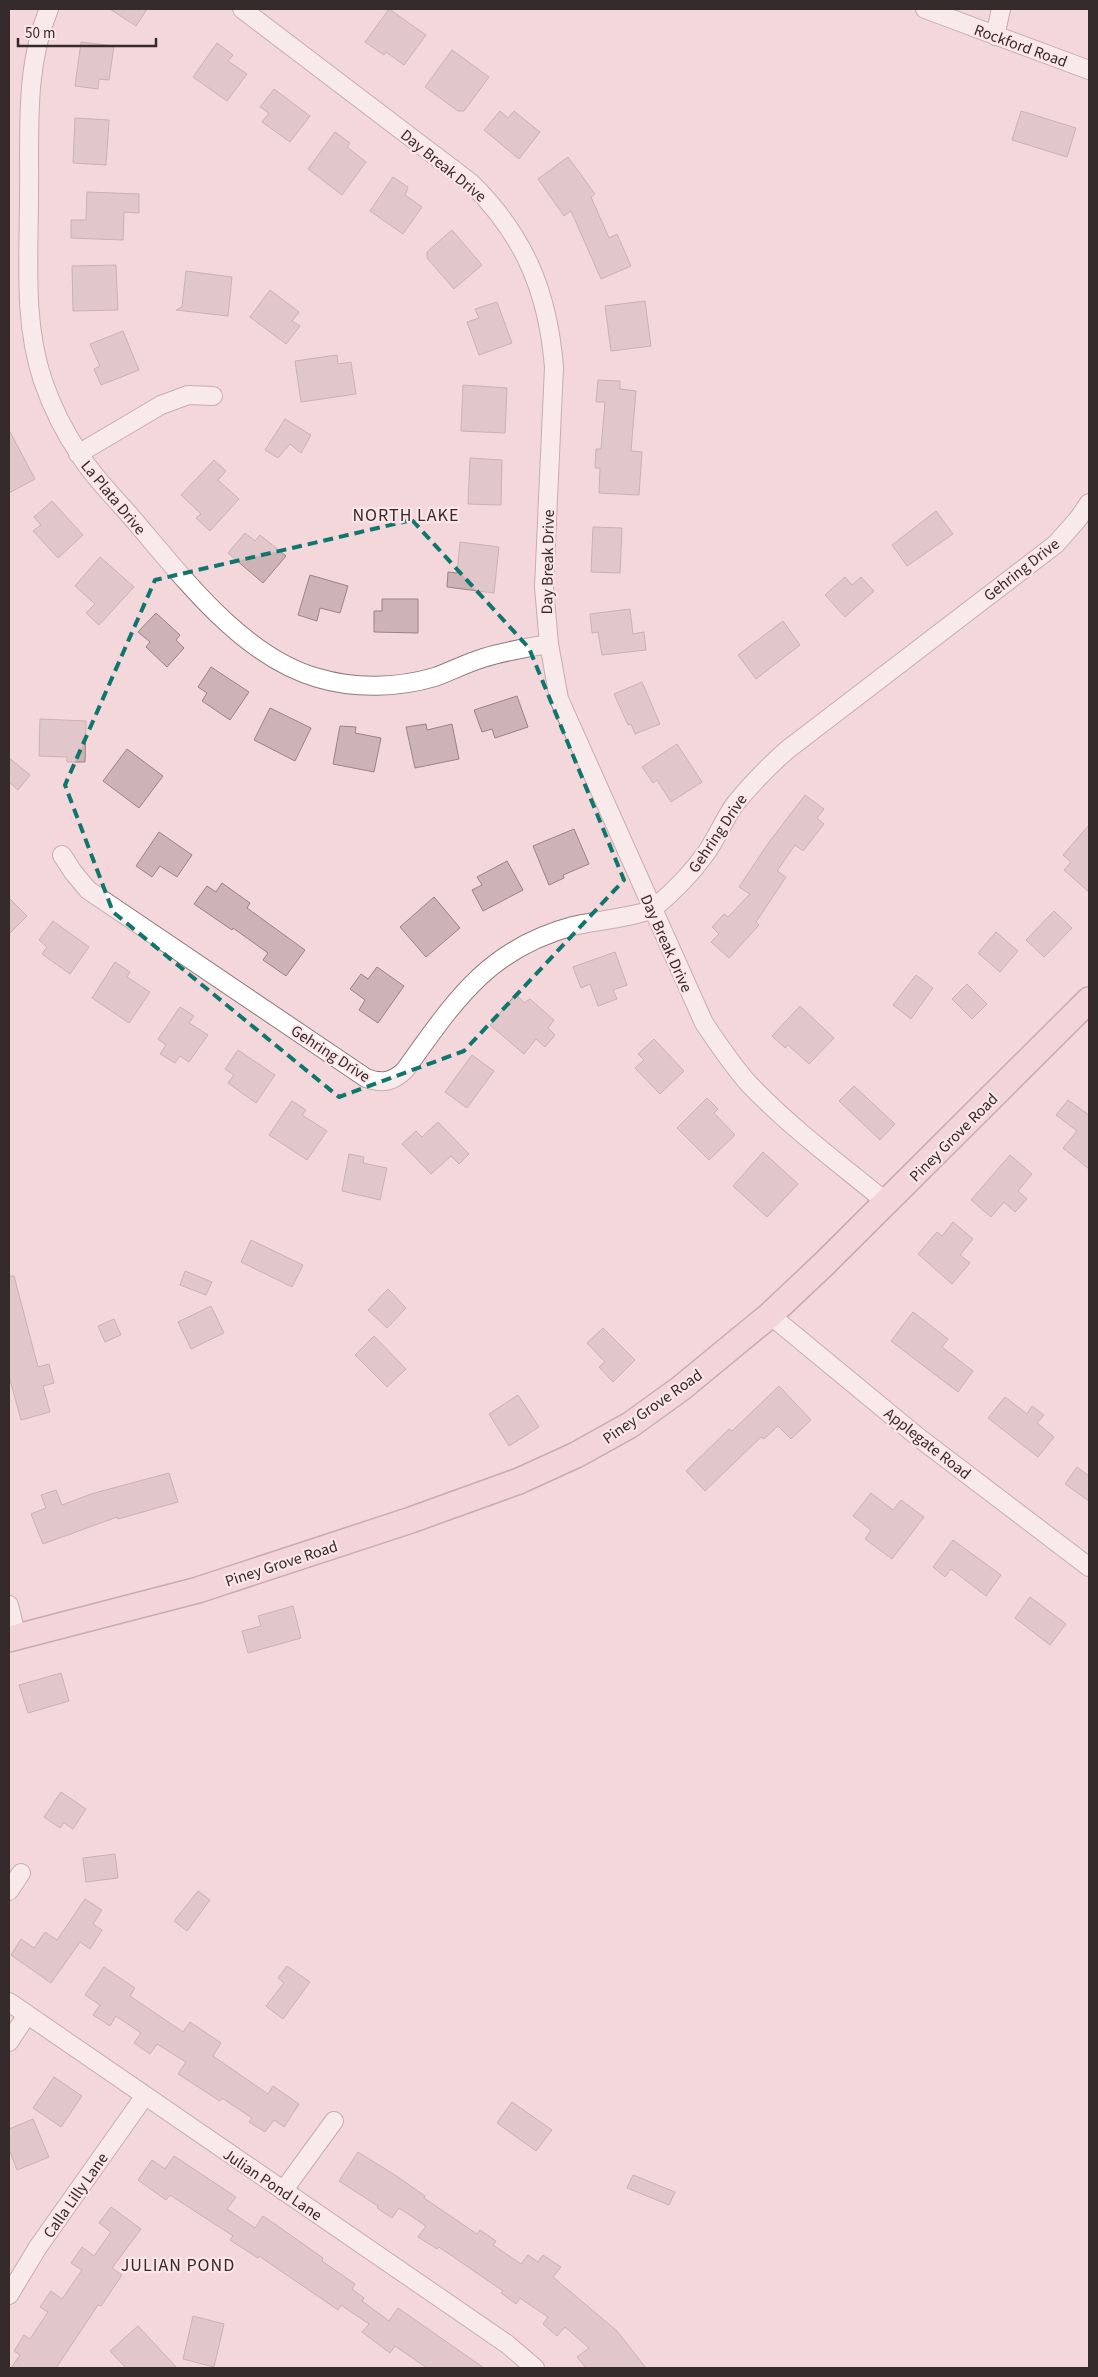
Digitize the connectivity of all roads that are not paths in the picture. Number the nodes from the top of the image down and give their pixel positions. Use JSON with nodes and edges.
{"nodes":[{"id":1,"x":49,"y":9,"type":"edge"},
{"id":2,"x":242,"y":9,"type":"edge"},
{"id":3,"x":925,"y":9,"type":"edge"},
{"id":4,"x":1001,"y":9,"type":"edge"},
{"id":5,"x":995,"y":36,"type":"junction"},
{"id":6,"x":1089,"y":70,"type":"edge"},
{"id":7,"x":213,"y":396,"type":"dead end"},
{"id":8,"x":78,"y":454,"type":"junction"},
{"id":9,"x":1089,"y":503,"type":"edge"},
{"id":10,"x":549,"y":644,"type":"junction"},
{"id":11,"x":62,"y":855,"type":"dead end"},
{"id":12,"x":652,"y":910,"type":"junction"},
{"id":13,"x":1089,"y":1000,"type":"edge"},
{"id":14,"x":886,"y":1202,"type":"junction"},
{"id":15,"x":770,"y":1315,"type":"junction"},
{"id":16,"x":1089,"y":1567,"type":"edge"},
{"id":17,"x":9,"y":1605,"type":"edge"},
{"id":18,"x":13,"y":1638,"type":"edge"},
{"id":19,"x":21,"y":1873,"type":"dead end"},
{"id":20,"x":9,"y":1891,"type":"edge"},
{"id":21,"x":9,"y":2002,"type":"edge"},
{"id":22,"x":27,"y":2015,"type":"junction"},
{"id":23,"x":9,"y":2042,"type":"edge"},
{"id":24,"x":144,"y":2096,"type":"junction"},
{"id":25,"x":334,"y":2121,"type":"dead end"},
{"id":26,"x":283,"y":2192,"type":"junction"},
{"id":27,"x":9,"y":2295,"type":"edge"},
{"id":28,"x":535,"y":2368,"type":"edge"}],
"edges":[{"from":1,"to":8,"type":"street","name":"La Plata Drive"},
{"from":2,"to":10,"type":"street","name":"Day Break Drive"},
{"from":3,"to":5,"type":"street","name":"Rockford Road"},
{"from":4,"to":5,"type":"street"},
{"from":5,"to":6,"type":"street","name":"Rockford Road"},
{"from":7,"to":8,"type":"street"},
{"from":8,"to":10,"type":"street","name":"La Plata Drive"},
{"from":9,"to":12,"type":"street","name":"Gehring Drive"},
{"from":10,"to":12,"type":"street","name":"Day Break Drive"},
{"from":11,"to":12,"type":"street","name":"Gehring Drive"},
{"from":12,"to":14,"type":"street","name":"Day Break Drive"},
{"from":13,"to":14,"type":"main road","name":"Piney Grove Road"},
{"from":14,"to":15,"type":"main road","name":"Piney Grove Road"},
{"from":15,"to":16,"type":"street","name":"Applegate Road"},
{"from":15,"to":18,"type":"main road","name":"Piney Grove Road"},
{"from":17,"to":18,"type":"street"},
{"from":19,"to":20,"type":"street"},
{"from":21,"to":22,"type":"street","name":"Julian Pond Lane"},
{"from":22,"to":23,"type":"street"},
{"from":22,"to":24,"type":"street","name":"Julian Pond Lane"},
{"from":24,"to":26,"type":"street","name":"Julian Pond Lane"},
{"from":24,"to":27,"type":"street","name":"Calla Lilly Lane"},
{"from":25,"to":26,"type":"street"},
{"from":26,"to":28,"type":"street","name":"Julian Pond Lane"}]}
